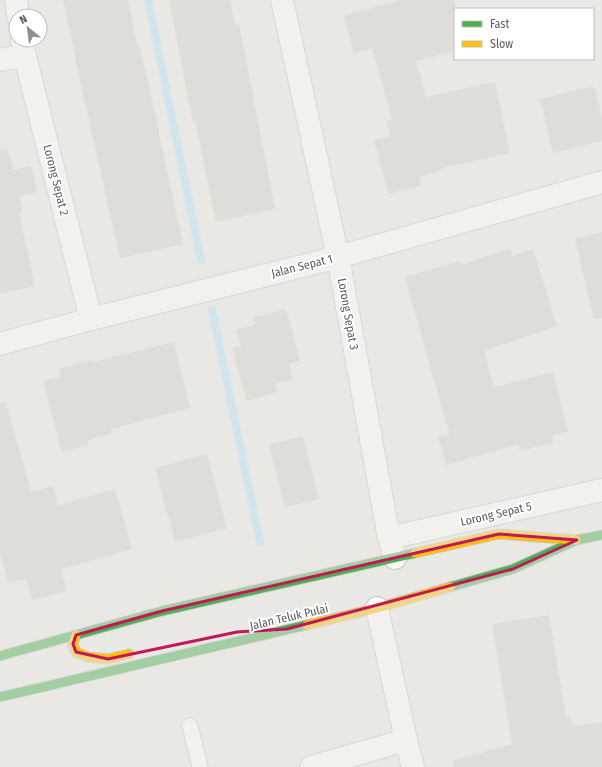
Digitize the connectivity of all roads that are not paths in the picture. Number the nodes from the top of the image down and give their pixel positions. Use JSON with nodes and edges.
{"nodes":[{"id":1,"x":282,"y":0,"type":"edge"},
{"id":2,"x":23,"y":48,"type":"edge"},
{"id":3,"x":0,"y":60,"type":"edge"},
{"id":4,"x":602,"y":182,"type":"edge"},
{"id":5,"x":338,"y":257,"type":"junction"},
{"id":6,"x":91,"y":319,"type":"junction"},
{"id":7,"x":0,"y":344,"type":"edge"},
{"id":8,"x":602,"y":490,"type":"edge"},
{"id":9,"x":602,"y":535,"type":"edge"},
{"id":10,"x":577,"y":540,"type":"junction"},
{"id":11,"x":392,"y":548,"type":"junction"},
{"id":12,"x":377,"y":608,"type":"junction"},
{"id":13,"x":287,"y":629,"type":"junction"},
{"id":14,"x":237,"y":632,"type":"dead end"},
{"id":15,"x":76,"y":635,"type":"junction"},
{"id":16,"x":139,"y":652,"type":"dead end"},
{"id":17,"x":0,"y":656,"type":"edge"},
{"id":18,"x":0,"y":696,"type":"edge"},
{"id":19,"x":190,"y":726,"type":"dead end"},
{"id":20,"x":406,"y":740,"type":"junction"},
{"id":21,"x":200,"y":767,"type":"edge"},
{"id":22,"x":311,"y":767,"type":"edge"},
{"id":23,"x":413,"y":767,"type":"edge"}],
"edges":[{"from":1,"to":5,"type":"street","name":"Lorong Sepat 3"},
{"from":2,"to":3,"type":"street"},
{"from":2,"to":6,"type":"street","name":"Lorong Sepat 2"},
{"from":4,"to":5,"type":"street","name":"Jalan Sepat 1"},
{"from":5,"to":6,"type":"street","name":"Jalan Sepat 1"},
{"from":5,"to":11,"type":"street","name":"Lorong Sepat 3"},
{"from":6,"to":7,"type":"street","name":"Jalan Sepat 1"},
{"from":8,"to":11,"type":"street","name":"Lorong Sepat 5"},
{"from":9,"to":10,"type":"main road","name":"Jalan Teluk Pulai"},
{"from":10,"to":11,"type":"main road","name":"Jalan Teluk Pulai"},
{"from":10,"to":12,"type":"main road","name":"Jalan Teluk Pulai"},
{"from":11,"to":15,"type":"main road","name":"Jalan Teluk Pulai"},
{"from":12,"to":13,"type":"main road","name":"Jalan Teluk Pulai"},
{"from":12,"to":20,"type":"street"},
{"from":13,"to":14,"type":"main road"},
{"from":13,"to":18,"type":"main road","name":"Jalan Teluk Pulai"},
{"from":15,"to":16,"type":"main road"},
{"from":15,"to":17,"type":"main road","name":"Jalan Teluk Pulai"},
{"from":19,"to":21,"type":"lane"},
{"from":20,"to":22,"type":"street"},
{"from":20,"to":23,"type":"street"}]}
